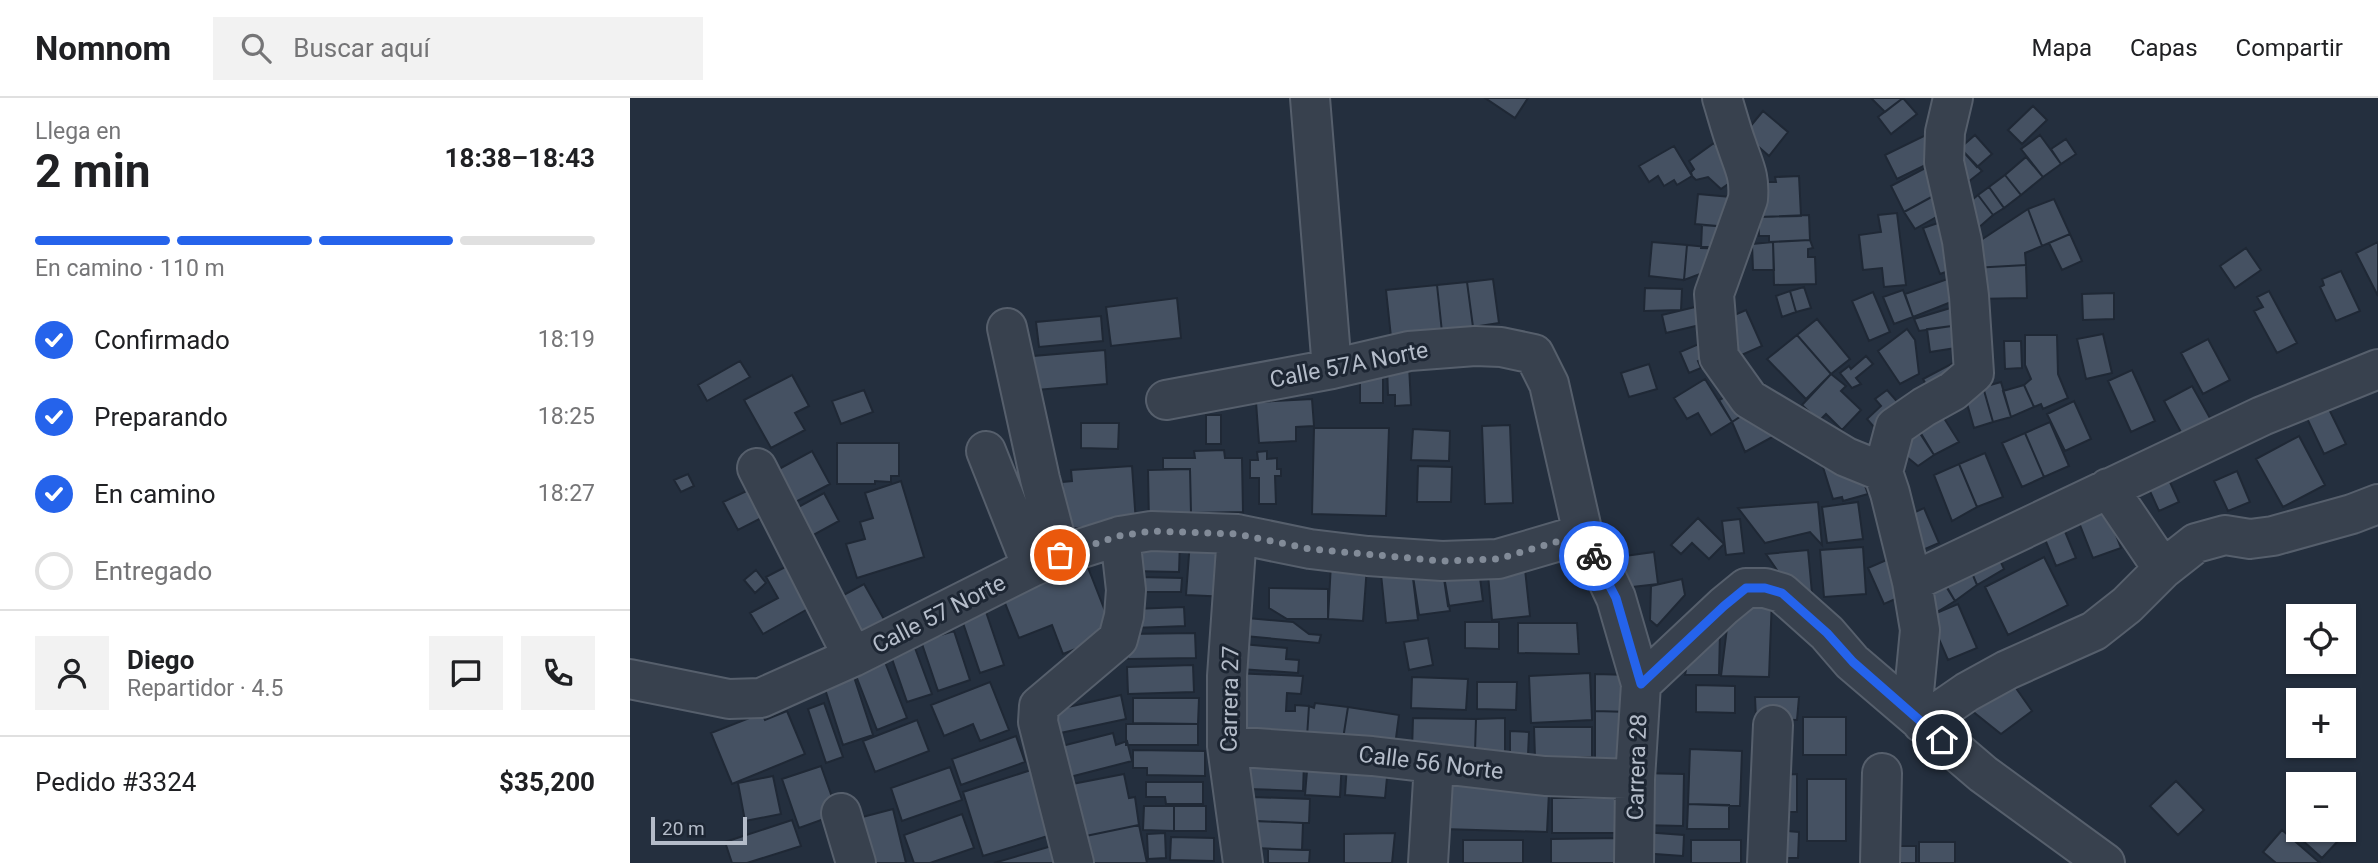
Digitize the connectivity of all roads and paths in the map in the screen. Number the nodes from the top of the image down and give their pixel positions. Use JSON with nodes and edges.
{"nodes":[{"id":1,"x":1310,"y":98,"type":"edge"},
{"id":2,"x":1723,"y":98,"type":"edge"},
{"id":3,"x":1953,"y":98,"type":"edge"},
{"id":4,"x":1007,"y":328,"type":"dead end"},
{"id":5,"x":1534,"y":354,"type":"joint"},
{"id":6,"x":1332,"y":369,"type":"junction"},
{"id":7,"x":2378,"y":369,"type":"edge"},
{"id":8,"x":1166,"y":400,"type":"dead end"},
{"id":9,"x":986,"y":451,"type":"dead end"},
{"id":10,"x":757,"y":468,"type":"dead end"},
{"id":11,"x":1883,"y":472,"type":"junction"},
{"id":12,"x":2108,"y":488,"type":"junction"},
{"id":13,"x":2378,"y":504,"type":"edge"},
{"id":14,"x":1237,"y":534,"type":"junction"},
{"id":15,"x":1583,"y":534,"type":"junction"},
{"id":16,"x":1119,"y":536,"type":"junction"},
{"id":17,"x":1046,"y":561,"type":"junction"},
{"id":18,"x":2163,"y":569,"type":"junction"},
{"id":19,"x":1912,"y":582,"type":"junction"},
{"id":20,"x":852,"y":657,"type":"junction"},
{"id":21,"x":630,"y":679,"type":"edge"},
{"id":22,"x":1641,"y":684,"type":"junction"},
{"id":23,"x":1917,"y":718,"type":"junction"},
{"id":24,"x":1773,"y":726,"type":"dead end"},
{"id":25,"x":1227,"y":746,"type":"junction"},
{"id":26,"x":1434,"y":764,"type":"junction"},
{"id":27,"x":1882,"y":773,"type":"dead end"},
{"id":28,"x":1635,"y":779,"type":"junction"},
{"id":29,"x":841,"y":813,"type":"dead end"},
{"id":30,"x":856,"y":863,"type":"edge"},
{"id":31,"x":1074,"y":863,"type":"edge"},
{"id":32,"x":1243,"y":863,"type":"edge"},
{"id":33,"x":1428,"y":863,"type":"edge"},
{"id":34,"x":1634,"y":863,"type":"edge"},
{"id":35,"x":1767,"y":863,"type":"edge"},
{"id":36,"x":1880,"y":863,"type":"edge"},
{"id":37,"x":2105,"y":863,"type":"edge"}],
"edges":[{"from":1,"to":6,"type":"street"},
{"from":2,"to":11,"type":"street"},
{"from":3,"to":11,"type":"street"},
{"from":4,"to":17,"type":"street"},
{"from":5,"to":6,"type":"street","name":"Calle 57A Norte"},
{"from":5,"to":15,"type":"street","name":"Carrera 28"},
{"from":6,"to":8,"type":"street","name":"Calle 57A Norte"},
{"from":7,"to":12,"type":"street"},
{"from":9,"to":17,"type":"street"},
{"from":10,"to":20,"type":"street"},
{"from":11,"to":19,"type":"street"},
{"from":12,"to":18,"type":"street"},
{"from":12,"to":19,"type":"street"},
{"from":13,"to":18,"type":"street"},
{"from":14,"to":15,"type":"street","name":"Calle 57 Norte"},
{"from":14,"to":16,"type":"street","name":"Calle 57 Norte"},
{"from":14,"to":25,"type":"street","name":"Carrera 27"},
{"from":15,"to":22,"type":"street","name":"Carrera 28"},
{"from":16,"to":17,"type":"street","name":"Calle 57 Norte"},
{"from":16,"to":31,"type":"street"},
{"from":17,"to":20,"type":"street","name":"Calle 57 Norte"},
{"from":18,"to":23,"type":"street"},
{"from":19,"to":23,"type":"street"},
{"from":20,"to":21,"type":"street","name":"Calle 57 Norte"},
{"from":22,"to":23,"type":"street"},
{"from":22,"to":28,"type":"street","name":"Carrera 28"},
{"from":23,"to":37,"type":"street"},
{"from":24,"to":35,"type":"street"},
{"from":25,"to":26,"type":"street","name":"Calle 56 Norte"},
{"from":25,"to":32,"type":"street","name":"Carrera 27"},
{"from":26,"to":28,"type":"street","name":"Calle 56 Norte"},
{"from":26,"to":33,"type":"street"},
{"from":27,"to":36,"type":"street"},
{"from":28,"to":34,"type":"street","name":"Carrera 28"},
{"from":29,"to":30,"type":"street"}]}
